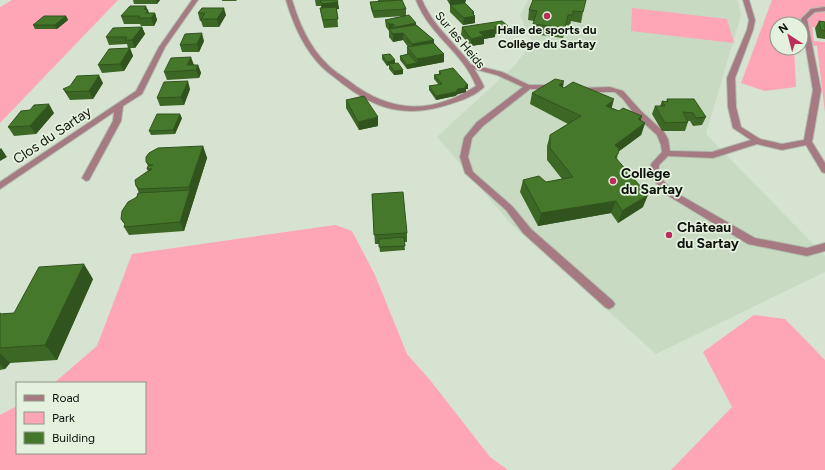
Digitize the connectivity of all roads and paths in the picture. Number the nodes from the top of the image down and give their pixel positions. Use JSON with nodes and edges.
{"nodes":[{"id":1,"x":195,"y":0,"type":"edge"},
{"id":2,"x":289,"y":0,"type":"edge"},
{"id":3,"x":419,"y":0,"type":"edge"},
{"id":4,"x":746,"y":0,"type":"edge"},
{"id":5,"x":825,"y":9,"type":"edge"},
{"id":6,"x":469,"y":66,"type":"junction"},
{"id":7,"x":528,"y":87,"type":"junction"},
{"id":8,"x":119,"y":106,"type":"junction"},
{"id":9,"x":757,"y":141,"type":"junction"},
{"id":10,"x":808,"y":142,"type":"junction"},
{"id":11,"x":666,"y":153,"type":"junction"},
{"id":12,"x":825,"y":170,"type":"edge"},
{"id":13,"x":86,"y":178,"type":"dead end"},
{"id":14,"x":0,"y":186,"type":"edge"},
{"id":15,"x":825,"y":247,"type":"edge"},
{"id":16,"x":609,"y":304,"type":"dead end"}],
"edges":[{"from":1,"to":8,"type":"street","name":"Clos du Sartay"},
{"from":2,"to":6,"type":"street","name":"Sur les Heids"},
{"from":3,"to":6,"type":"street","name":"Sur les Heids"},
{"from":4,"to":9,"type":"street"},
{"from":5,"to":10,"type":"street"},
{"from":6,"to":7,"type":"street"},
{"from":7,"to":11,"type":"street"},
{"from":7,"to":16,"type":"street"},
{"from":8,"to":13,"type":"street"},
{"from":8,"to":14,"type":"street","name":"Clos du Sartay"},
{"from":9,"to":10,"type":"street"},
{"from":9,"to":11,"type":"street"},
{"from":10,"to":12,"type":"street"},
{"from":11,"to":15,"type":"street"}]}
